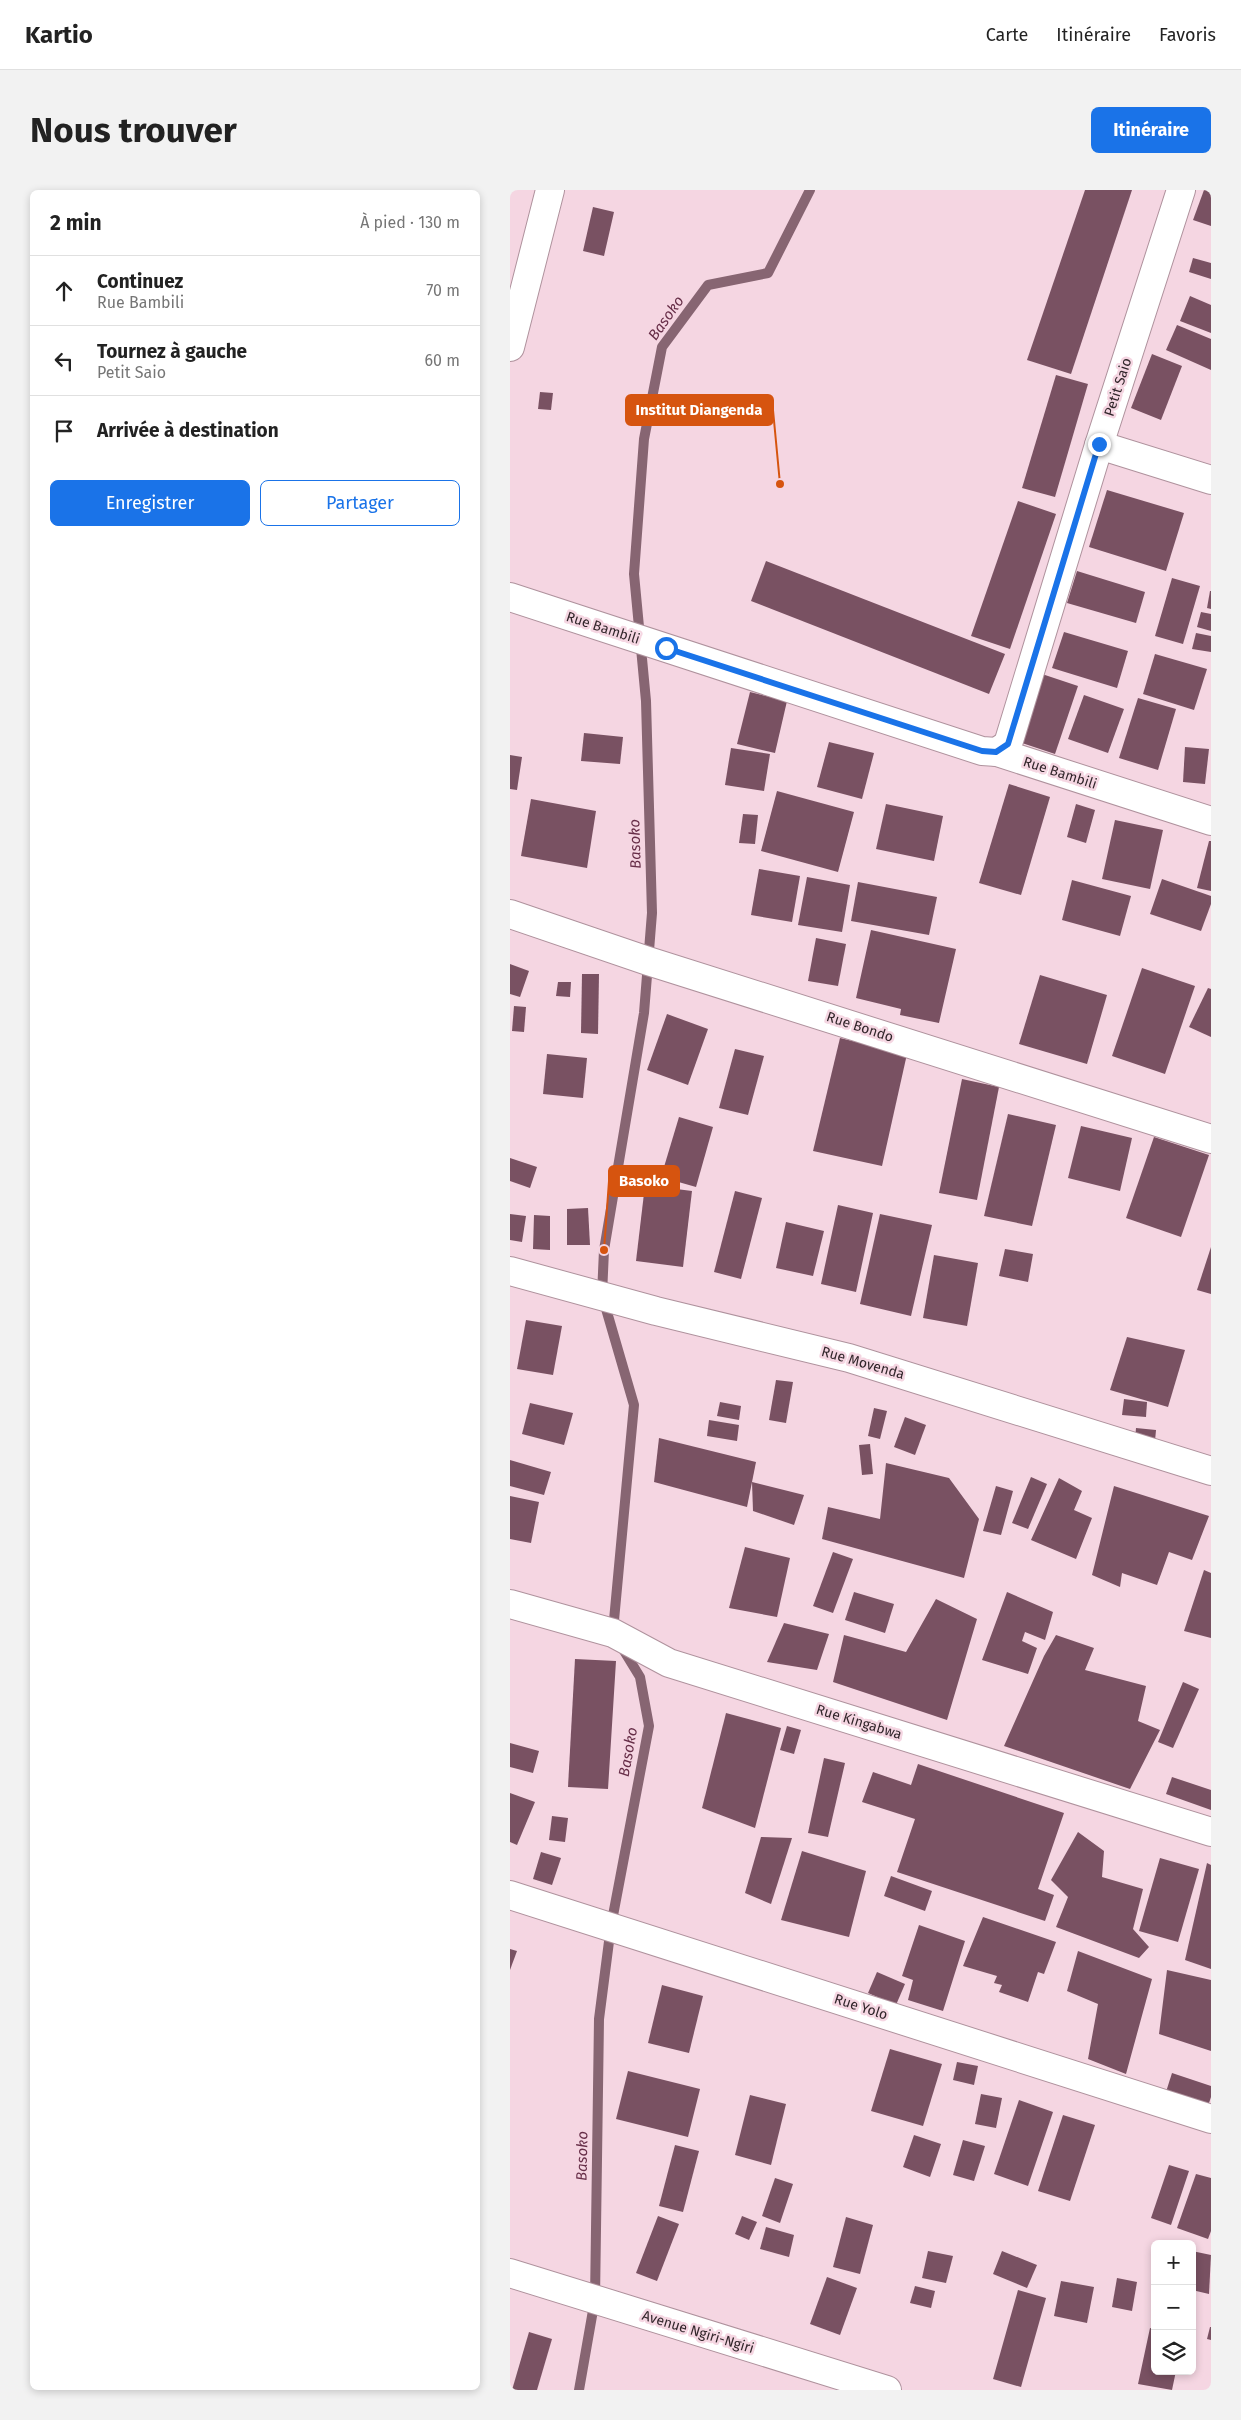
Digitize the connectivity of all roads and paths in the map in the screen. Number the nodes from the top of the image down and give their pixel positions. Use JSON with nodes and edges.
{"nodes":[{"id":1,"x":550,"y":190,"type":"edge"},
{"id":2,"x":1181,"y":190,"type":"edge"},
{"id":3,"x":510,"y":347,"type":"edge"},
{"id":4,"x":1099,"y":444,"type":"junction"},
{"id":5,"x":1211,"y":480,"type":"edge"},
{"id":6,"x":510,"y":597,"type":"edge"},
{"id":7,"x":996,"y":752,"type":"junction"},
{"id":8,"x":1211,"y":821,"type":"edge"},
{"id":9,"x":510,"y":914,"type":"edge"},
{"id":10,"x":1211,"y":1138,"type":"edge"},
{"id":11,"x":510,"y":1271,"type":"edge"},
{"id":12,"x":1211,"y":1471,"type":"edge"},
{"id":13,"x":510,"y":1604,"type":"edge"},
{"id":14,"x":1211,"y":1832,"type":"edge"},
{"id":15,"x":510,"y":1895,"type":"edge"},
{"id":16,"x":1211,"y":2120,"type":"edge"},
{"id":17,"x":510,"y":2273,"type":"edge"},
{"id":18,"x":887,"y":2390,"type":"edge"}],
"edges":[{"from":1,"to":3,"type":"main road"},
{"from":2,"to":4,"type":"main road","name":"Petit Saio"},
{"from":4,"to":5,"type":"main road"},
{"from":4,"to":7,"type":"main road","name":"Petit Saio"},
{"from":6,"to":7,"type":"main road","name":"Rue Bambili"},
{"from":7,"to":8,"type":"main road","name":"Rue Bambili"},
{"from":9,"to":10,"type":"main road","name":"Rue Bondo"},
{"from":11,"to":12,"type":"main road","name":"Rue Movenda"},
{"from":13,"to":14,"type":"main road","name":"Rue Kingabwa"},
{"from":15,"to":16,"type":"main road","name":"Rue Yolo"},
{"from":17,"to":18,"type":"main road","name":"Avenue Ngiri-Ngiri"}]}
